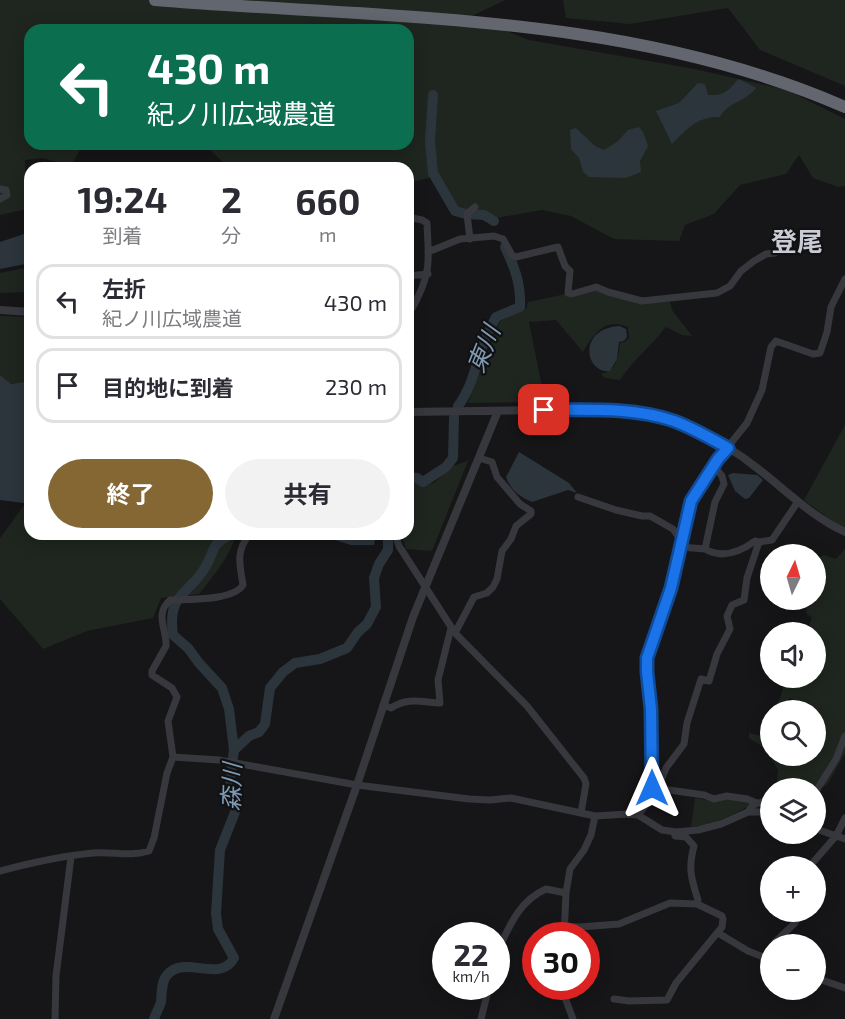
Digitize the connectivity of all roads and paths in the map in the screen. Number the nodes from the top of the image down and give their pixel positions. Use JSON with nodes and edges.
{"nodes":[{"id":1,"x":155,"y":0,"type":"edge"},
{"id":2,"x":845,"y":106,"type":"edge"},
{"id":3,"x":0,"y":189,"type":"edge"},
{"id":4,"x":0,"y":199,"type":"edge"},
{"id":5,"x":475,"y":207,"type":"dead end"},
{"id":6,"x":414,"y":220,"type":"edge"},
{"id":7,"x":470,"y":238,"type":"junction"},
{"id":8,"x":428,"y":252,"type":"junction"},
{"id":9,"x":775,"y":253,"type":"dead end"},
{"id":10,"x":428,"y":274,"type":"junction"},
{"id":11,"x":414,"y":275,"type":"edge"},
{"id":12,"x":845,"y":279,"type":"edge"},
{"id":13,"x":414,"y":305,"type":"edge"},
{"id":14,"x":0,"y":310,"type":"edge"},
{"id":15,"x":24,"y":312,"type":"edge"},
{"id":16,"x":498,"y":411,"type":"junction"},
{"id":17,"x":414,"y":412,"type":"edge"},
{"id":18,"x":728,"y":448,"type":"junction"},
{"id":19,"x":479,"y":458,"type":"junction"},
{"id":20,"x":714,"y":466,"type":"junction"},
{"id":21,"x":578,"y":497,"type":"dead end"},
{"id":22,"x":797,"y":503,"type":"junction"},
{"id":23,"x":845,"y":532,"type":"edge"},
{"id":24,"x":246,"y":540,"type":"edge"},
{"id":25,"x":397,"y":540,"type":"edge"},
{"id":26,"x":759,"y":542,"type":"junction"},
{"id":27,"x":681,"y":545,"type":"junction"},
{"id":28,"x":705,"y":549,"type":"junction"},
{"id":29,"x":425,"y":587,"type":"junction"},
{"id":30,"x":453,"y":630,"type":"junction"},
{"id":31,"x":383,"y":705,"type":"junction"},
{"id":32,"x":845,"y":736,"type":"edge"},
{"id":33,"x":173,"y":757,"type":"junction"},
{"id":34,"x":824,"y":778,"type":"edge"},
{"id":35,"x":357,"y":785,"type":"junction"},
{"id":36,"x":655,"y":788,"type":"junction"},
{"id":37,"x":757,"y":803,"type":"junction"},
{"id":38,"x":760,"y":803,"type":"edge"},
{"id":39,"x":748,"y":812,"type":"junction"},
{"id":40,"x":760,"y":812,"type":"edge"},
{"id":41,"x":581,"y":813,"type":"junction"},
{"id":42,"x":595,"y":816,"type":"junction"},
{"id":43,"x":638,"y":816,"type":"junction"},
{"id":44,"x":845,"y":818,"type":"edge"},
{"id":45,"x":673,"y":831,"type":"junction"},
{"id":46,"x":826,"y":832,"type":"edge"},
{"id":47,"x":836,"y":836,"type":"junction"},
{"id":48,"x":845,"y":839,"type":"edge"},
{"id":49,"x":819,"y":856,"type":"edge"},
{"id":50,"x":71,"y":857,"type":"junction"},
{"id":51,"x":0,"y":871,"type":"edge"},
{"id":52,"x":566,"y":893,"type":"junction"},
{"id":53,"x":697,"y":904,"type":"junction"},
{"id":54,"x":564,"y":922,"type":"edge"},
{"id":55,"x":795,"y":922,"type":"edge"},
{"id":56,"x":510,"y":923,"type":"edge"},
{"id":57,"x":600,"y":925,"type":"edge"},
{"id":58,"x":718,"y":933,"type":"junction"},
{"id":59,"x":783,"y":934,"type":"edge"},
{"id":60,"x":760,"y":956,"type":"edge"},
{"id":61,"x":826,"y":981,"type":"edge"},
{"id":62,"x":845,"y":988,"type":"edge"},
{"id":63,"x":614,"y":999,"type":"dead end"},
{"id":64,"x":486,"y":1000,"type":"edge"},
{"id":65,"x":566,"y":1000,"type":"edge"},
{"id":66,"x":55,"y":1019,"type":"edge"},
{"id":67,"x":274,"y":1019,"type":"edge"},
{"id":68,"x":481,"y":1019,"type":"edge"},
{"id":69,"x":573,"y":1019,"type":"edge"}],
"edges":[{"from":1,"to":2,"type":"highway"},
{"from":3,"to":4,"type":"street"},
{"from":5,"to":7,"type":"street"},
{"from":6,"to":8,"type":"street"},
{"from":7,"to":8,"type":"street"},
{"from":7,"to":9,"type":"street"},
{"from":8,"to":10,"type":"street"},
{"from":10,"to":11,"type":"street"},
{"from":10,"to":13,"type":"street"},
{"from":12,"to":18,"type":"street"},
{"from":14,"to":15,"type":"street"},
{"from":16,"to":17,"type":"street"},
{"from":16,"to":18,"type":"street"},
{"from":16,"to":19,"type":"street"},
{"from":18,"to":20,"type":"street"},
{"from":18,"to":22,"type":"street"},
{"from":19,"to":29,"type":"street"},
{"from":19,"to":30,"type":"street"},
{"from":20,"to":27,"type":"street"},
{"from":20,"to":28,"type":"street"},
{"from":21,"to":27,"type":"street"},
{"from":22,"to":23,"type":"street"},
{"from":22,"to":26,"type":"street"},
{"from":24,"to":33,"type":"street"},
{"from":25,"to":29,"type":"street"},
{"from":26,"to":28,"type":"street"},
{"from":26,"to":36,"type":"street"},
{"from":27,"to":28,"type":"street"},
{"from":27,"to":36,"type":"street"},
{"from":29,"to":30,"type":"street"},
{"from":29,"to":31,"type":"street"},
{"from":30,"to":31,"type":"street"},
{"from":30,"to":41,"type":"street"},
{"from":31,"to":35,"type":"street"},
{"from":32,"to":34,"type":"street"},
{"from":33,"to":35,"type":"street"},
{"from":33,"to":50,"type":"street"},
{"from":35,"to":41,"type":"street"},
{"from":35,"to":67,"type":"street"},
{"from":36,"to":37,"type":"street"},
{"from":36,"to":43,"type":"street"},
{"from":37,"to":38,"type":"street"},
{"from":37,"to":39,"type":"street"},
{"from":39,"to":40,"type":"street"},
{"from":39,"to":45,"type":"street"},
{"from":41,"to":42,"type":"street"},
{"from":42,"to":43,"type":"street"},
{"from":42,"to":52,"type":"street"},
{"from":43,"to":45,"type":"street"},
{"from":44,"to":47,"type":"street"},
{"from":45,"to":53,"type":"street"},
{"from":46,"to":47,"type":"street"},
{"from":47,"to":48,"type":"street"},
{"from":47,"to":49,"type":"street"},
{"from":50,"to":51,"type":"street"},
{"from":50,"to":66,"type":"street"},
{"from":52,"to":54,"type":"street"},
{"from":52,"to":56,"type":"street"},
{"from":53,"to":57,"type":"street"},
{"from":53,"to":58,"type":"street"},
{"from":55,"to":59,"type":"street"},
{"from":58,"to":60,"type":"street"},
{"from":58,"to":63,"type":"street"},
{"from":61,"to":62,"type":"street"},
{"from":64,"to":68,"type":"street"},
{"from":65,"to":69,"type":"street"}]}
